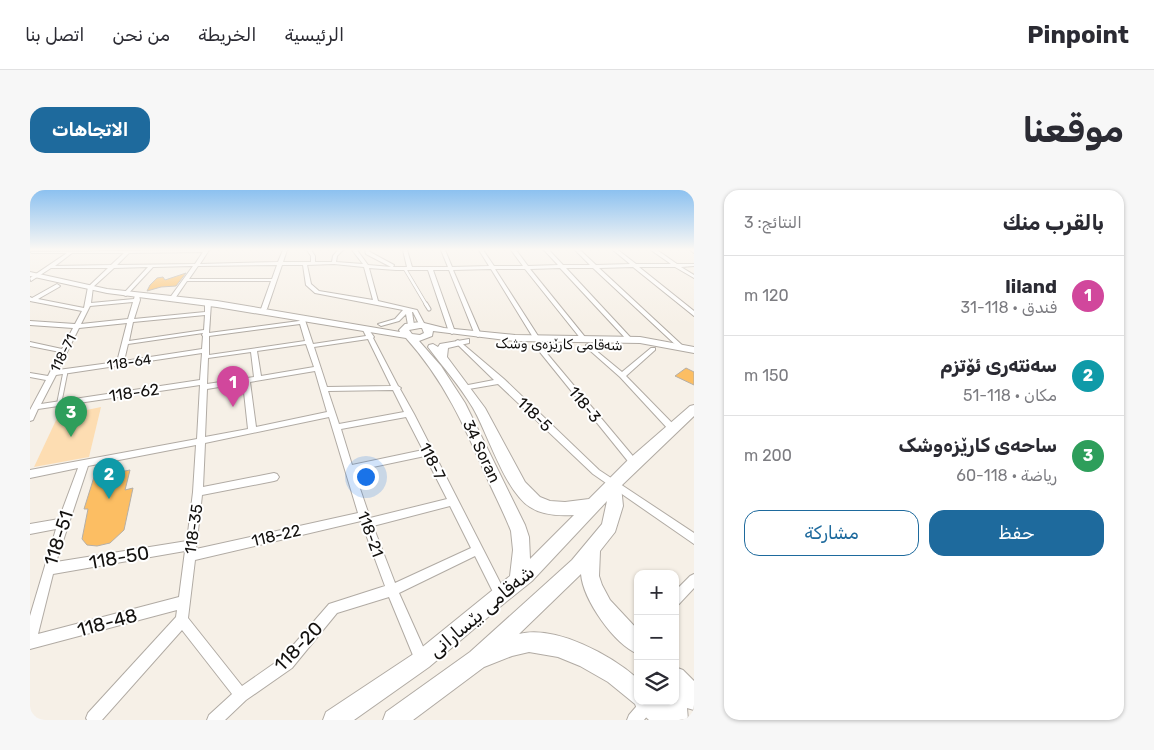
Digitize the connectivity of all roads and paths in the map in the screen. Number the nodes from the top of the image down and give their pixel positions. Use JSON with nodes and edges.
{"nodes":[{"id":1,"x":104,"y":275,"type":"edge"},
{"id":2,"x":143,"y":275,"type":"edge"},
{"id":3,"x":191,"y":275,"type":"edge"},
{"id":4,"x":191,"y":275,"type":"edge"},
{"id":5,"x":276,"y":275,"type":"edge"},
{"id":6,"x":307,"y":275,"type":"edge"},
{"id":7,"x":369,"y":275,"type":"edge"},
{"id":8,"x":410,"y":275,"type":"edge"},
{"id":9,"x":432,"y":275,"type":"edge"},
{"id":10,"x":454,"y":275,"type":"edge"},
{"id":11,"x":497,"y":275,"type":"edge"},
{"id":12,"x":533,"y":275,"type":"edge"},
{"id":13,"x":571,"y":275,"type":"edge"},
{"id":14,"x":603,"y":275,"type":"edge"},
{"id":15,"x":646,"y":275,"type":"edge"},
{"id":16,"x":33,"y":277,"type":"edge"},
{"id":17,"x":187,"y":280,"type":"junction"},
{"id":18,"x":274,"y":280,"type":"junction"},
{"id":19,"x":57,"y":286,"type":"junction"},
{"id":20,"x":91,"y":290,"type":"junction"},
{"id":21,"x":126,"y":294,"type":"junction"},
{"id":22,"x":137,"y":298,"type":"junction"},
{"id":23,"x":172,"y":299,"type":"junction"},
{"id":24,"x":31,"y":300,"type":"edge"},
{"id":25,"x":376,"y":302,"type":"junction"},
{"id":26,"x":86,"y":307,"type":"junction"},
{"id":27,"x":208,"y":308,"type":"junction"},
{"id":28,"x":250,"y":309,"type":"junction"},
{"id":29,"x":264,"y":309,"type":"junction"},
{"id":30,"x":406,"y":309,"type":"junction"},
{"id":31,"x":429,"y":309,"type":"dead end"},
{"id":32,"x":694,"y":314,"type":"edge"},
{"id":33,"x":322,"y":319,"type":"junction"},
{"id":34,"x":131,"y":320,"type":"junction"},
{"id":35,"x":30,"y":323,"type":"edge"},
{"id":36,"x":382,"y":324,"type":"junction"},
{"id":37,"x":77,"y":326,"type":"junction"},
{"id":38,"x":365,"y":328,"type":"junction"},
{"id":39,"x":410,"y":330,"type":"junction"},
{"id":40,"x":424,"y":330,"type":"junction"},
{"id":41,"x":452,"y":332,"type":"junction"},
{"id":42,"x":206,"y":333,"type":"junction"},
{"id":43,"x":478,"y":335,"type":"junction"},
{"id":44,"x":371,"y":337,"type":"junction"},
{"id":45,"x":630,"y":339,"type":"junction"},
{"id":46,"x":462,"y":341,"type":"junction"},
{"id":47,"x":537,"y":342,"type":"junction"},
{"id":48,"x":586,"y":342,"type":"junction"},
{"id":49,"x":125,"y":343,"type":"junction"},
{"id":50,"x":30,"y":344,"type":"edge"},
{"id":51,"x":310,"y":344,"type":"junction"},
{"id":52,"x":681,"y":347,"type":"junction"},
{"id":53,"x":653,"y":349,"type":"junction"},
{"id":54,"x":254,"y":350,"type":"junction"},
{"id":55,"x":694,"y":350,"type":"edge"},
{"id":56,"x":64,"y":351,"type":"junction"},
{"id":57,"x":205,"y":354,"type":"junction"},
{"id":58,"x":694,"y":356,"type":"edge"},
{"id":59,"x":442,"y":358,"type":"junction"},
{"id":60,"x":120,"y":363,"type":"junction"},
{"id":61,"x":317,"y":369,"type":"junction"},
{"id":62,"x":66,"y":371,"type":"junction"},
{"id":63,"x":30,"y":375,"type":"edge"},
{"id":64,"x":52,"y":376,"type":"junction"},
{"id":65,"x":622,"y":376,"type":"junction"},
{"id":66,"x":258,"y":378,"type":"junction"},
{"id":67,"x":246,"y":380,"type":"junction"},
{"id":68,"x":501,"y":381,"type":"junction"},
{"id":69,"x":203,"y":385,"type":"junction"},
{"id":70,"x":397,"y":388,"type":"junction"},
{"id":71,"x":466,"y":388,"type":"junction"},
{"id":72,"x":324,"y":389,"type":"junction"},
{"id":73,"x":59,"y":404,"type":"junction"},
{"id":74,"x":694,"y":409,"type":"edge"},
{"id":75,"x":32,"y":413,"type":"edge"},
{"id":76,"x":332,"y":414,"type":"junction"},
{"id":77,"x":410,"y":414,"type":"junction"},
{"id":78,"x":336,"y":427,"type":"junction"},
{"id":79,"x":672,"y":428,"type":"junction"},
{"id":80,"x":252,"y":431,"type":"junction"},
{"id":81,"x":200,"y":442,"type":"junction"},
{"id":82,"x":428,"y":452,"type":"junction"},
{"id":83,"x":634,"y":463,"type":"junction"},
{"id":84,"x":84,"y":464,"type":"junction"},
{"id":85,"x":349,"y":469,"type":"junction"},
{"id":86,"x":512,"y":470,"type":"junction"},
{"id":87,"x":30,"y":474,"type":"edge"},
{"id":88,"x":493,"y":474,"type":"junction"},
{"id":89,"x":274,"y":477,"type":"dead end"},
{"id":90,"x":613,"y":485,"type":"junction"},
{"id":91,"x":198,"y":492,"type":"junction"},
{"id":92,"x":453,"y":501,"type":"junction"},
{"id":93,"x":595,"y":505,"type":"junction"},
{"id":94,"x":365,"y":519,"type":"junction"},
{"id":95,"x":62,"y":523,"type":"junction"},
{"id":96,"x":30,"y":529,"type":"edge"},
{"id":97,"x":694,"y":539,"type":"edge"},
{"id":98,"x":592,"y":548,"type":"junction"},
{"id":99,"x":189,"y":550,"type":"junction"},
{"id":100,"x":477,"y":550,"type":"junction"},
{"id":101,"x":49,"y":569,"type":"junction"},
{"id":102,"x":694,"y":580,"type":"edge"},
{"id":103,"x":518,"y":581,"type":"junction"},
{"id":104,"x":392,"y":590,"type":"junction"},
{"id":105,"x":500,"y":594,"type":"junction"},
{"id":106,"x":679,"y":596,"type":"edge"},
{"id":107,"x":35,"y":600,"type":"edge"},
{"id":108,"x":183,"y":602,"type":"junction"},
{"id":109,"x":182,"y":620,"type":"junction"},
{"id":110,"x":634,"y":640,"type":"edge"},
{"id":111,"x":30,"y":643,"type":"edge"},
{"id":112,"x":476,"y":659,"type":"junction"},
{"id":113,"x":422,"y":660,"type":"junction"},
{"id":114,"x":679,"y":682,"type":"edge"},
{"id":115,"x":634,"y":694,"type":"edge"},
{"id":116,"x":242,"y":695,"type":"junction"},
{"id":117,"x":694,"y":696,"type":"edge"},
{"id":118,"x":694,"y":699,"type":"edge"},
{"id":119,"x":641,"y":705,"type":"edge"},
{"id":120,"x":92,"y":719,"type":"edge"},
{"id":121,"x":214,"y":720,"type":"edge"},
{"id":122,"x":334,"y":720,"type":"edge"},
{"id":123,"x":394,"y":720,"type":"edge"},
{"id":124,"x":665,"y":720,"type":"edge"},
{"id":125,"x":677,"y":720,"type":"edge"}],
"edges":[{"from":1,"to":20,"type":"street"},
{"from":2,"to":21,"type":"street"},
{"from":3,"to":17,"type":"street"},
{"from":4,"to":23,"type":"street"},
{"from":5,"to":18,"type":"street"},
{"from":6,"to":25,"type":"street"},
{"from":7,"to":25,"type":"street"},
{"from":8,"to":31,"type":"lane"},
{"from":9,"to":41,"type":"street"},
{"from":10,"to":43,"type":"street"},
{"from":11,"to":47,"type":"street"},
{"from":12,"to":48,"type":"street"},
{"from":13,"to":45,"type":"street"},
{"from":14,"to":52,"type":"street"},
{"from":15,"to":32,"type":"street"},
{"from":16,"to":19,"type":"main road"},
{"from":16,"to":20,"type":"main road"},
{"from":17,"to":18,"type":"street"},
{"from":17,"to":23,"type":"street"},
{"from":18,"to":29,"type":"street"},
{"from":19,"to":20,"type":"main road"},
{"from":19,"to":24,"type":"street"},
{"from":20,"to":21,"type":"main road"},
{"from":20,"to":26,"type":"street","name":"118-71"},
{"from":21,"to":22,"type":"main road"},
{"from":22,"to":23,"type":"main road"},
{"from":22,"to":26,"type":"street"},
{"from":22,"to":34,"type":"street"},
{"from":23,"to":27,"type":"main road"},
{"from":24,"to":26,"type":"street"},
{"from":25,"to":30,"type":"street"},
{"from":26,"to":37,"type":"street","name":"118-71"},
{"from":27,"to":28,"type":"main road"},
{"from":27,"to":34,"type":"street"},
{"from":27,"to":42,"type":"street","name":"118-35"},
{"from":28,"to":29,"type":"main road"},
{"from":28,"to":33,"type":"main road"},
{"from":29,"to":33,"type":"main road"},
{"from":30,"to":36,"type":"street"},
{"from":30,"to":39,"type":"street"},
{"from":30,"to":40,"type":"street"},
{"from":33,"to":36,"type":"main road"},
{"from":33,"to":38,"type":"main road"},
{"from":34,"to":37,"type":"street"},
{"from":34,"to":49,"type":"street"},
{"from":35,"to":37,"type":"street"},
{"from":36,"to":39,"type":"main road"},
{"from":37,"to":56,"type":"street","name":"118-71"},
{"from":38,"to":39,"type":"main road"},
{"from":38,"to":44,"type":"street","name":"118-7"},
{"from":39,"to":40,"type":"main road"},
{"from":39,"to":88,"type":"main road","name":"34 Soran"},
{"from":40,"to":41,"type":"main road","name":"شەقامی کارێزەی وشک"},
{"from":40,"to":46,"type":"main road","name":"شەقامی کارێزەی وشک"},
{"from":40,"to":59,"type":"main road","name":"34 Soran"},
{"from":41,"to":43,"type":"main road","name":"شەقامی کارێزەی وشک"},
{"from":42,"to":49,"type":"street"},
{"from":42,"to":51,"type":"street","name":"118-21"},
{"from":42,"to":57,"type":"street","name":"118-35"},
{"from":43,"to":47,"type":"main road","name":"شەقامی کارێزەی وشک"},
{"from":44,"to":51,"type":"street"},
{"from":44,"to":70,"type":"street","name":"118-7"},
{"from":45,"to":48,"type":"main road","name":"شەقامی کارێزەی وشک"},
{"from":45,"to":52,"type":"main road","name":"شەقامی کارێزەی وشک"},
{"from":46,"to":47,"type":"main road","name":"شەقامی کارێزەی وشک"},
{"from":46,"to":59,"type":"main road"},
{"from":46,"to":68,"type":"street","name":"118-5"},
{"from":47,"to":48,"type":"main road","name":"شەقامی کارێزەی وشک"},
{"from":47,"to":83,"type":"street","name":"118-3"},
{"from":48,"to":53,"type":"main road","name":"شەقامی کارێزەی وشک"},
{"from":48,"to":65,"type":"street"},
{"from":49,"to":60,"type":"street"},
{"from":50,"to":56,"type":"street"},
{"from":51,"to":54,"type":"street","name":"118-64"},
{"from":51,"to":61,"type":"street","name":"118-21"},
{"from":52,"to":55,"type":"main road","name":"شەقامی کارێزەی وشک"},
{"from":53,"to":58,"type":"main road","name":"شەقامی کارێزەی وشک"},
{"from":53,"to":65,"type":"street"},
{"from":54,"to":57,"type":"street","name":"118-64"},
{"from":54,"to":66,"type":"street"},
{"from":56,"to":64,"type":"street","name":"118-71"},
{"from":57,"to":60,"type":"street","name":"118-64"},
{"from":57,"to":69,"type":"street","name":"118-35"},
{"from":59,"to":71,"type":"main road","name":"34 Soran"},
{"from":60,"to":62,"type":"street","name":"118-64"},
{"from":61,"to":66,"type":"street","name":"118-62"},
{"from":61,"to":72,"type":"street","name":"118-21"},
{"from":62,"to":64,"type":"street","name":"118-64"},
{"from":62,"to":73,"type":"lane"},
{"from":63,"to":64,"type":"street","name":"118-64"},
{"from":64,"to":75,"type":"street","name":"118-71"},
{"from":65,"to":79,"type":"street"},
{"from":66,"to":67,"type":"street","name":"118-62"},
{"from":67,"to":69,"type":"street","name":"118-62"},
{"from":67,"to":80,"type":"street"},
{"from":68,"to":71,"type":"street"},
{"from":68,"to":90,"type":"street","name":"118-5"},
{"from":69,"to":73,"type":"street","name":"118-62"},
{"from":69,"to":81,"type":"street","name":"118-35"},
{"from":70,"to":72,"type":"street"},
{"from":70,"to":77,"type":"street","name":"118-7"},
{"from":71,"to":86,"type":"main road","name":"34 Soran"},
{"from":72,"to":76,"type":"street","name":"118-21"},
{"from":73,"to":75,"type":"street","name":"118-62"},
{"from":74,"to":79,"type":"main road","name":"شەقامی بێسارانی"},
{"from":76,"to":78,"type":"street","name":"118-21"},
{"from":76,"to":80,"type":"street"},
{"from":77,"to":78,"type":"street"},
{"from":77,"to":82,"type":"street","name":"118-7"},
{"from":78,"to":85,"type":"street","name":"118-21"},
{"from":79,"to":83,"type":"main road","name":"شەقامی بێسارانی"},
{"from":80,"to":81,"type":"street"},
{"from":81,"to":84,"type":"street"},
{"from":81,"to":91,"type":"street","name":"118-35"},
{"from":82,"to":85,"type":"street"},
{"from":82,"to":92,"type":"street","name":"118-7"},
{"from":83,"to":90,"type":"main road","name":"شەقامی بێسارانی"},
{"from":84,"to":87,"type":"street"},
{"from":84,"to":95,"type":"street","name":"118-51"},
{"from":85,"to":94,"type":"street","name":"118-21"},
{"from":86,"to":88,"type":"main road"},
{"from":86,"to":93,"type":"main road","name":"34 Soran"},
{"from":88,"to":103,"type":"main road","name":"34 Soran"},
{"from":89,"to":91,"type":"street"},
{"from":90,"to":93,"type":"main road","name":"شەقامی بێسارانی"},
{"from":90,"to":97,"type":"street","name":"118-5"},
{"from":90,"to":98,"type":"main road","name":"شەقامی بێسارانی"},
{"from":91,"to":99,"type":"street","name":"118-35"},
{"from":92,"to":94,"type":"street","name":"118-22"},
{"from":92,"to":100,"type":"street","name":"118-7"},
{"from":93,"to":103,"type":"main road","name":"شەقامی بێسارانی"},
{"from":94,"to":99,"type":"street","name":"118-22"},
{"from":94,"to":104,"type":"street","name":"118-21"},
{"from":95,"to":96,"type":"street"},
{"from":95,"to":101,"type":"street","name":"118-51"},
{"from":98,"to":110,"type":"main road"},
{"from":98,"to":112,"type":"main road","name":"شەقامی بێسارانی"},
{"from":99,"to":101,"type":"street","name":"118-50"},
{"from":99,"to":108,"type":"street","name":"118-35"},
{"from":100,"to":104,"type":"street","name":"118-20"},
{"from":100,"to":105,"type":"street","name":"118-7"},
{"from":101,"to":107,"type":"street","name":"118-51"},
{"from":102,"to":106,"type":"street"},
{"from":103,"to":105,"type":"main road","name":"شەقامی بێسارانی"},
{"from":104,"to":113,"type":"street","name":"118-21"},
{"from":104,"to":116,"type":"street","name":"118-20"},
{"from":105,"to":113,"type":"main road","name":"شەقامی بێسارانی"},
{"from":107,"to":111,"type":"street","name":"118-51"},
{"from":108,"to":109,"type":"street","name":"118-35"},
{"from":108,"to":111,"type":"street","name":"118-48"},
{"from":109,"to":116,"type":"street"},
{"from":109,"to":120,"type":"street"},
{"from":112,"to":115,"type":"main road"},
{"from":112,"to":123,"type":"main road","name":"شەقامی بێسارانی"},
{"from":113,"to":122,"type":"main road","name":"شەقامی بێسارانی"},
{"from":114,"to":117,"type":"main road"},
{"from":116,"to":121,"type":"street","name":"118-20"},
{"from":118,"to":125,"type":"main road"},
{"from":119,"to":124,"type":"main road"}]}
